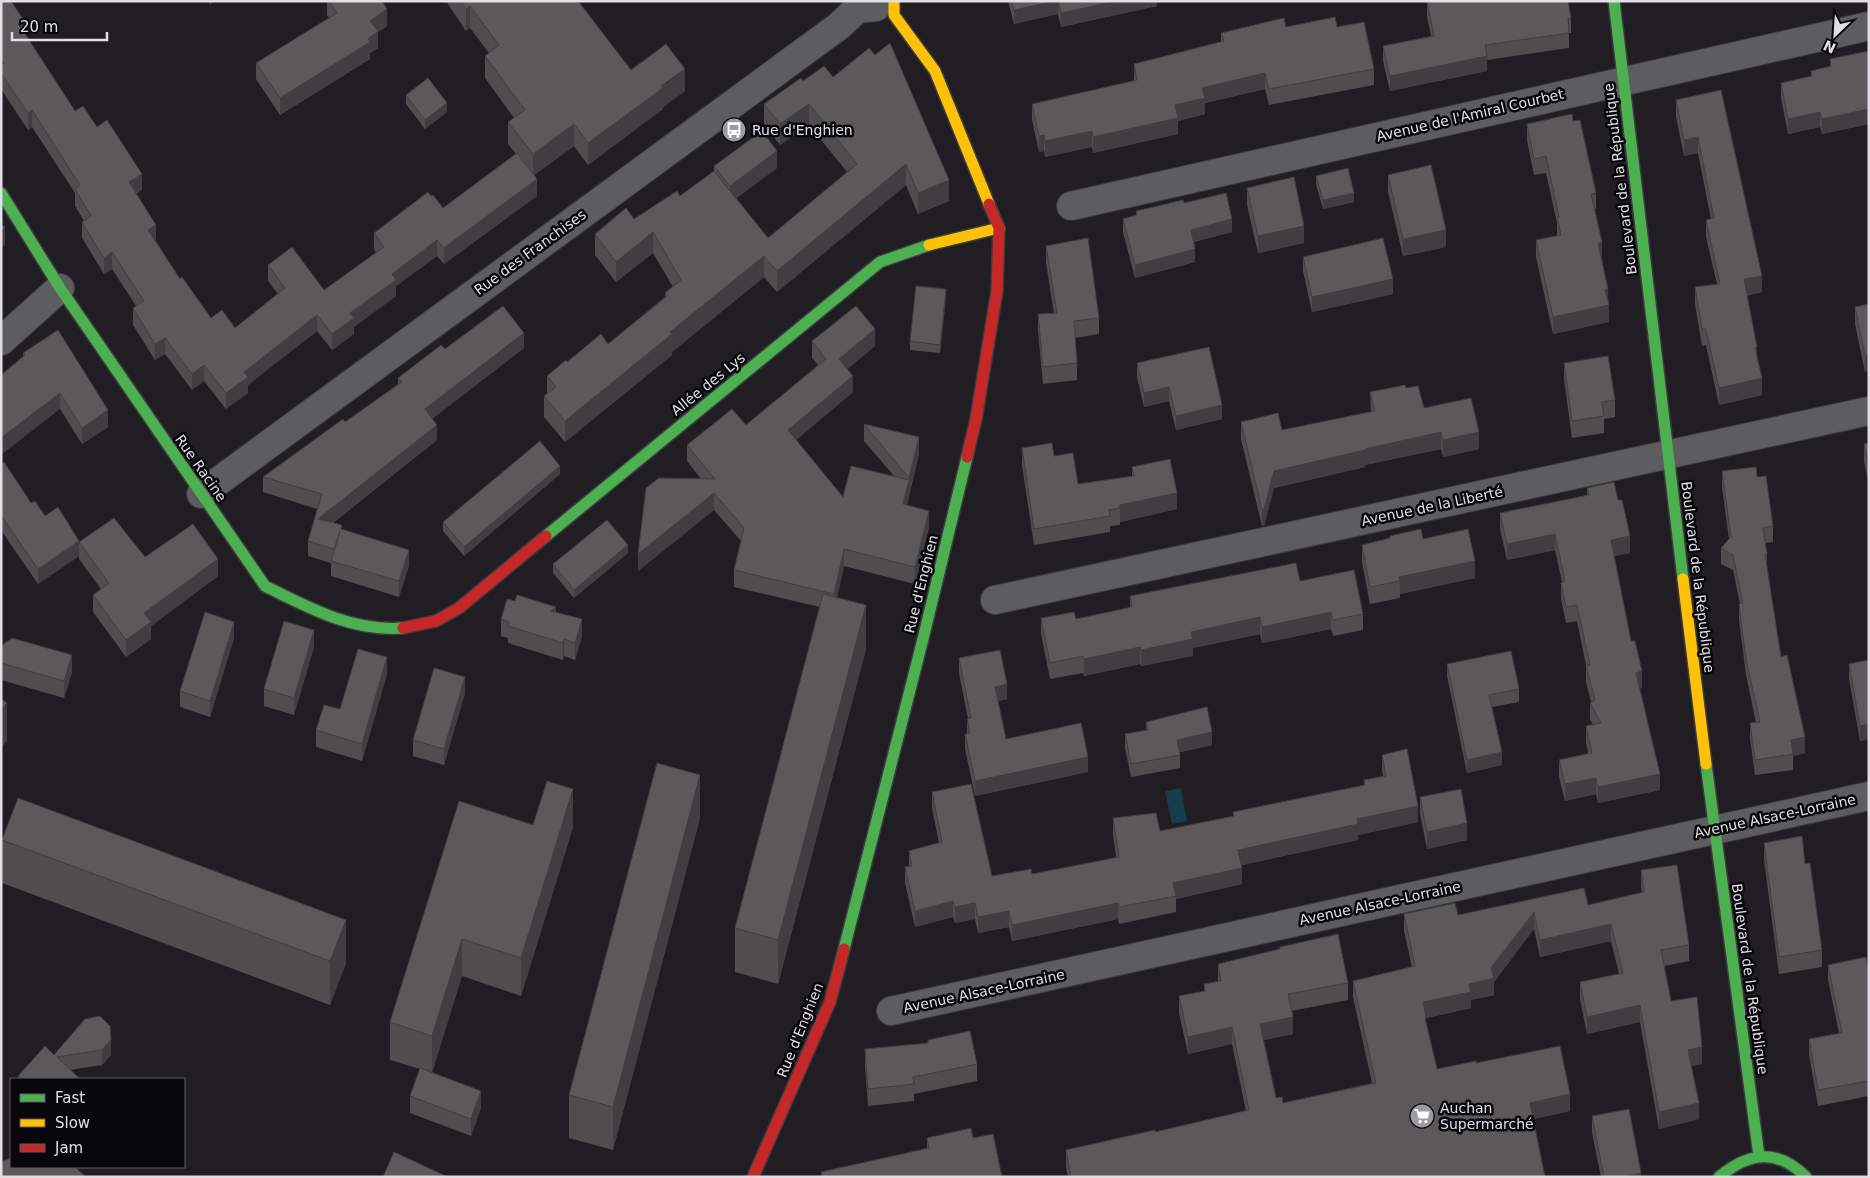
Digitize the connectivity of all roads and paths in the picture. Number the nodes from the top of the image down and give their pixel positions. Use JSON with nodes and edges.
{"nodes":[{"id":1,"x":894,"y":1,"type":"edge"},
{"id":2,"x":1614,"y":1,"type":"edge"},
{"id":3,"x":866,"y":4,"type":"edge"},
{"id":4,"x":1869,"y":26,"type":"edge"},
{"id":5,"x":1624,"y":81,"type":"junction"},
{"id":6,"x":1,"y":193,"type":"edge"},
{"id":7,"x":1071,"y":206,"type":"dead end"},
{"id":8,"x":999,"y":228,"type":"junction"},
{"id":9,"x":60,"y":288,"type":"junction"},
{"id":10,"x":1,"y":341,"type":"edge"},
{"id":11,"x":1869,"y":411,"type":"edge"},
{"id":12,"x":1667,"y":456,"type":"junction"},
{"id":13,"x":201,"y":494,"type":"junction"},
{"id":14,"x":995,"y":600,"type":"dead end"},
{"id":15,"x":459,"y":608,"type":"joint"},
{"id":16,"x":1869,"y":796,"type":"edge"},
{"id":17,"x":1714,"y":828,"type":"junction"},
{"id":18,"x":891,"y":1011,"type":"dead end"},
{"id":19,"x":1759,"y":1156,"type":"junction"},
{"id":20,"x":753,"y":1177,"type":"edge"},
{"id":21,"x":1719,"y":1177,"type":"edge"},
{"id":22,"x":1806,"y":1177,"type":"edge"}],
"edges":[{"from":1,"to":8,"type":"street","name":"Rue d'Enghien"},
{"from":2,"to":5,"type":"street","name":"Boulevard de la République"},
{"from":3,"to":13,"type":"street","name":"Rue des Franchises"},
{"from":4,"to":5,"type":"street","name":"Avenue de l'Amiral Courbet"},
{"from":5,"to":7,"type":"street","name":"Avenue de l'Amiral Courbet"},
{"from":5,"to":12,"type":"street","name":"Boulevard de la République"},
{"from":6,"to":9,"type":"street","name":"Rue Racine"},
{"from":8,"to":15,"type":"street","name":"Allée des Lys"},
{"from":8,"to":20,"type":"street","name":"Rue d'Enghien"},
{"from":9,"to":10,"type":"street"},
{"from":9,"to":13,"type":"street","name":"Rue Racine"},
{"from":11,"to":12,"type":"street","name":"Avenue de la Liberté"},
{"from":12,"to":14,"type":"street","name":"Avenue de la Liberté"},
{"from":12,"to":17,"type":"street","name":"Boulevard de la République"},
{"from":13,"to":15,"type":"street","name":"Rue Racine"},
{"from":16,"to":17,"type":"street","name":"Avenue Alsace-Lorraine"},
{"from":17,"to":18,"type":"street","name":"Avenue Alsace-Lorraine"},
{"from":17,"to":19,"type":"street","name":"Boulevard de la République"},
{"from":19,"to":21,"type":"street"},
{"from":19,"to":22,"type":"street"}]}
